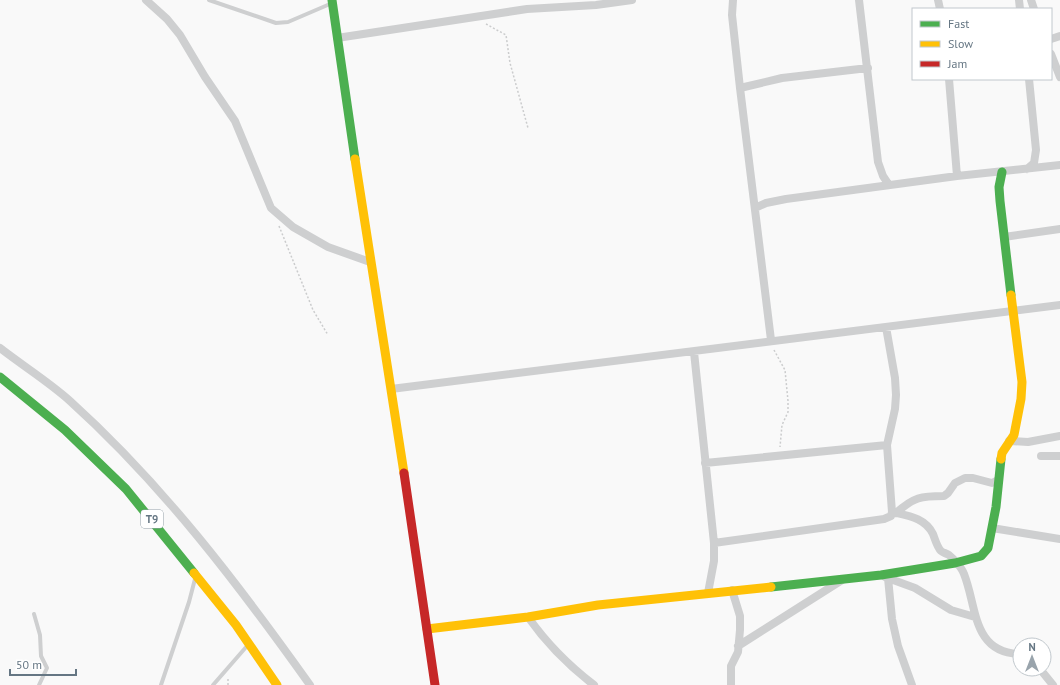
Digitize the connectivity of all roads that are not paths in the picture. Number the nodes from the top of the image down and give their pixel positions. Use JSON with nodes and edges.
{"nodes":[{"id":1,"x":146,"y":0,"type":"edge"},
{"id":2,"x":209,"y":0,"type":"edge"},
{"id":3,"x":632,"y":0,"type":"edge"},
{"id":4,"x":859,"y":0,"type":"edge"},
{"id":5,"x":332,"y":1,"type":"edge"},
{"id":6,"x":730,"y":2,"type":"edge"},
{"id":7,"x":337,"y":38,"type":"junction"},
{"id":8,"x":1052,"y":57,"type":"edge"},
{"id":9,"x":868,"y":68,"type":"junction"},
{"id":10,"x":1060,"y":77,"type":"edge"},
{"id":11,"x":949,"y":80,"type":"edge"},
{"id":12,"x":1029,"y":80,"type":"edge"},
{"id":13,"x":740,"y":88,"type":"junction"},
{"id":14,"x":1036,"y":157,"type":"junction"},
{"id":15,"x":1060,"y":165,"type":"edge"},
{"id":16,"x":1046,"y":167,"type":"junction"},
{"id":17,"x":1027,"y":169,"type":"junction"},
{"id":18,"x":1002,"y":172,"type":"junction"},
{"id":19,"x":988,"y":173,"type":"junction"},
{"id":20,"x":956,"y":176,"type":"junction"},
{"id":21,"x":889,"y":185,"type":"junction"},
{"id":22,"x":1000,"y":187,"type":"junction"},
{"id":23,"x":755,"y":208,"type":"junction"},
{"id":24,"x":1060,"y":229,"type":"edge"},
{"id":25,"x":1004,"y":237,"type":"junction"},
{"id":26,"x":370,"y":262,"type":"junction"},
{"id":27,"x":1060,"y":305,"type":"edge"},
{"id":28,"x":1014,"y":311,"type":"junction"},
{"id":29,"x":886,"y":327,"type":"junction"},
{"id":30,"x":768,"y":340,"type":"junction"},
{"id":31,"x":0,"y":348,"type":"edge"},
{"id":32,"x":694,"y":352,"type":"junction"},
{"id":33,"x":0,"y":377,"type":"edge"},
{"id":34,"x":391,"y":389,"type":"junction"},
{"id":35,"x":1060,"y":436,"type":"edge"},
{"id":36,"x":1009,"y":441,"type":"junction"},
{"id":37,"x":887,"y":445,"type":"junction"},
{"id":38,"x":1041,"y":456,"type":"dead end"},
{"id":39,"x":1060,"y":456,"type":"edge"},
{"id":40,"x":704,"y":463,"type":"junction"},
{"id":41,"x":998,"y":480,"type":"junction"},
{"id":42,"x":894,"y":513,"type":"junction"},
{"id":43,"x":992,"y":528,"type":"junction"},
{"id":44,"x":1060,"y":539,"type":"edge"},
{"id":45,"x":714,"y":543,"type":"junction"},
{"id":46,"x":955,"y":563,"type":"junction"},
{"id":47,"x":196,"y":575,"type":"junction"},
{"id":48,"x":884,"y":577,"type":"junction"},
{"id":49,"x":845,"y":579,"type":"junction"},
{"id":50,"x":732,"y":590,"type":"junction"},
{"id":51,"x":708,"y":593,"type":"junction"},
{"id":52,"x":34,"y":614,"type":"dead end"},
{"id":53,"x":528,"y":617,"type":"junction"},
{"id":54,"x":975,"y":618,"type":"junction"},
{"id":55,"x":427,"y":629,"type":"junction"},
{"id":56,"x":248,"y":644,"type":"junction"},
{"id":57,"x":738,"y":646,"type":"junction"},
{"id":58,"x":1012,"y":653,"type":"edge"},
{"id":59,"x":1046,"y":677,"type":"edge"},
{"id":60,"x":39,"y":685,"type":"edge"},
{"id":61,"x":161,"y":685,"type":"edge"},
{"id":62,"x":214,"y":685,"type":"edge"},
{"id":63,"x":277,"y":685,"type":"edge"},
{"id":64,"x":310,"y":685,"type":"edge"},
{"id":65,"x":435,"y":685,"type":"edge"},
{"id":66,"x":594,"y":685,"type":"edge"},
{"id":67,"x":731,"y":685,"type":"edge"},
{"id":68,"x":912,"y":685,"type":"edge"},
{"id":69,"x":1053,"y":685,"type":"edge"}],
"edges":[{"from":1,"to":26,"type":"street"},
{"from":2,"to":5,"type":"lane"},
{"from":3,"to":7,"type":"street"},
{"from":4,"to":9,"type":"street"},
{"from":5,"to":7,"type":"main road"},
{"from":6,"to":13,"type":"street"},
{"from":7,"to":26,"type":"main road"},
{"from":8,"to":10,"type":"street"},
{"from":9,"to":13,"type":"street"},
{"from":9,"to":21,"type":"street"},
{"from":11,"to":20,"type":"street"},
{"from":12,"to":14,"type":"street"},
{"from":13,"to":23,"type":"street"},
{"from":14,"to":16,"type":"street"},
{"from":14,"to":17,"type":"street"},
{"from":15,"to":16,"type":"street"},
{"from":16,"to":17,"type":"street"},
{"from":17,"to":18,"type":"street"},
{"from":18,"to":19,"type":"street"},
{"from":18,"to":22,"type":"main road"},
{"from":19,"to":20,"type":"street"},
{"from":19,"to":22,"type":"street"},
{"from":20,"to":21,"type":"street"},
{"from":21,"to":23,"type":"street"},
{"from":22,"to":25,"type":"main road"},
{"from":23,"to":30,"type":"street"},
{"from":24,"to":25,"type":"street"},
{"from":25,"to":28,"type":"main road"},
{"from":26,"to":34,"type":"main road"},
{"from":27,"to":28,"type":"street"},
{"from":28,"to":29,"type":"street"},
{"from":28,"to":36,"type":"main road"},
{"from":29,"to":30,"type":"street"},
{"from":29,"to":37,"type":"street"},
{"from":30,"to":32,"type":"street"},
{"from":31,"to":64,"type":"street"},
{"from":32,"to":34,"type":"street"},
{"from":32,"to":40,"type":"street"},
{"from":33,"to":47,"type":"main road","number":"T9"},
{"from":34,"to":55,"type":"main road"},
{"from":35,"to":36,"type":"street"},
{"from":36,"to":41,"type":"main road"},
{"from":37,"to":40,"type":"street"},
{"from":37,"to":42,"type":"street"},
{"from":38,"to":39,"type":"street"},
{"from":40,"to":45,"type":"street"},
{"from":41,"to":42,"type":"street"},
{"from":41,"to":43,"type":"main road"},
{"from":42,"to":45,"type":"street"},
{"from":42,"to":46,"type":"street"},
{"from":43,"to":44,"type":"street"},
{"from":43,"to":46,"type":"main road"},
{"from":45,"to":51,"type":"street"},
{"from":46,"to":48,"type":"main road"},
{"from":46,"to":54,"type":"street"},
{"from":47,"to":56,"type":"main road","number":"T9"},
{"from":47,"to":61,"type":"lane"},
{"from":48,"to":49,"type":"main road"},
{"from":48,"to":54,"type":"street"},
{"from":48,"to":68,"type":"street"},
{"from":49,"to":50,"type":"main road"},
{"from":49,"to":57,"type":"street"},
{"from":50,"to":51,"type":"main road"},
{"from":50,"to":57,"type":"street"},
{"from":51,"to":53,"type":"main road"},
{"from":52,"to":60,"type":"lane"},
{"from":53,"to":55,"type":"main road"},
{"from":53,"to":66,"type":"street"},
{"from":54,"to":58,"type":"street"},
{"from":55,"to":65,"type":"main road"},
{"from":56,"to":62,"type":"lane"},
{"from":56,"to":63,"type":"main road","number":"T9"},
{"from":57,"to":67,"type":"street"},
{"from":59,"to":69,"type":"street"}]}
